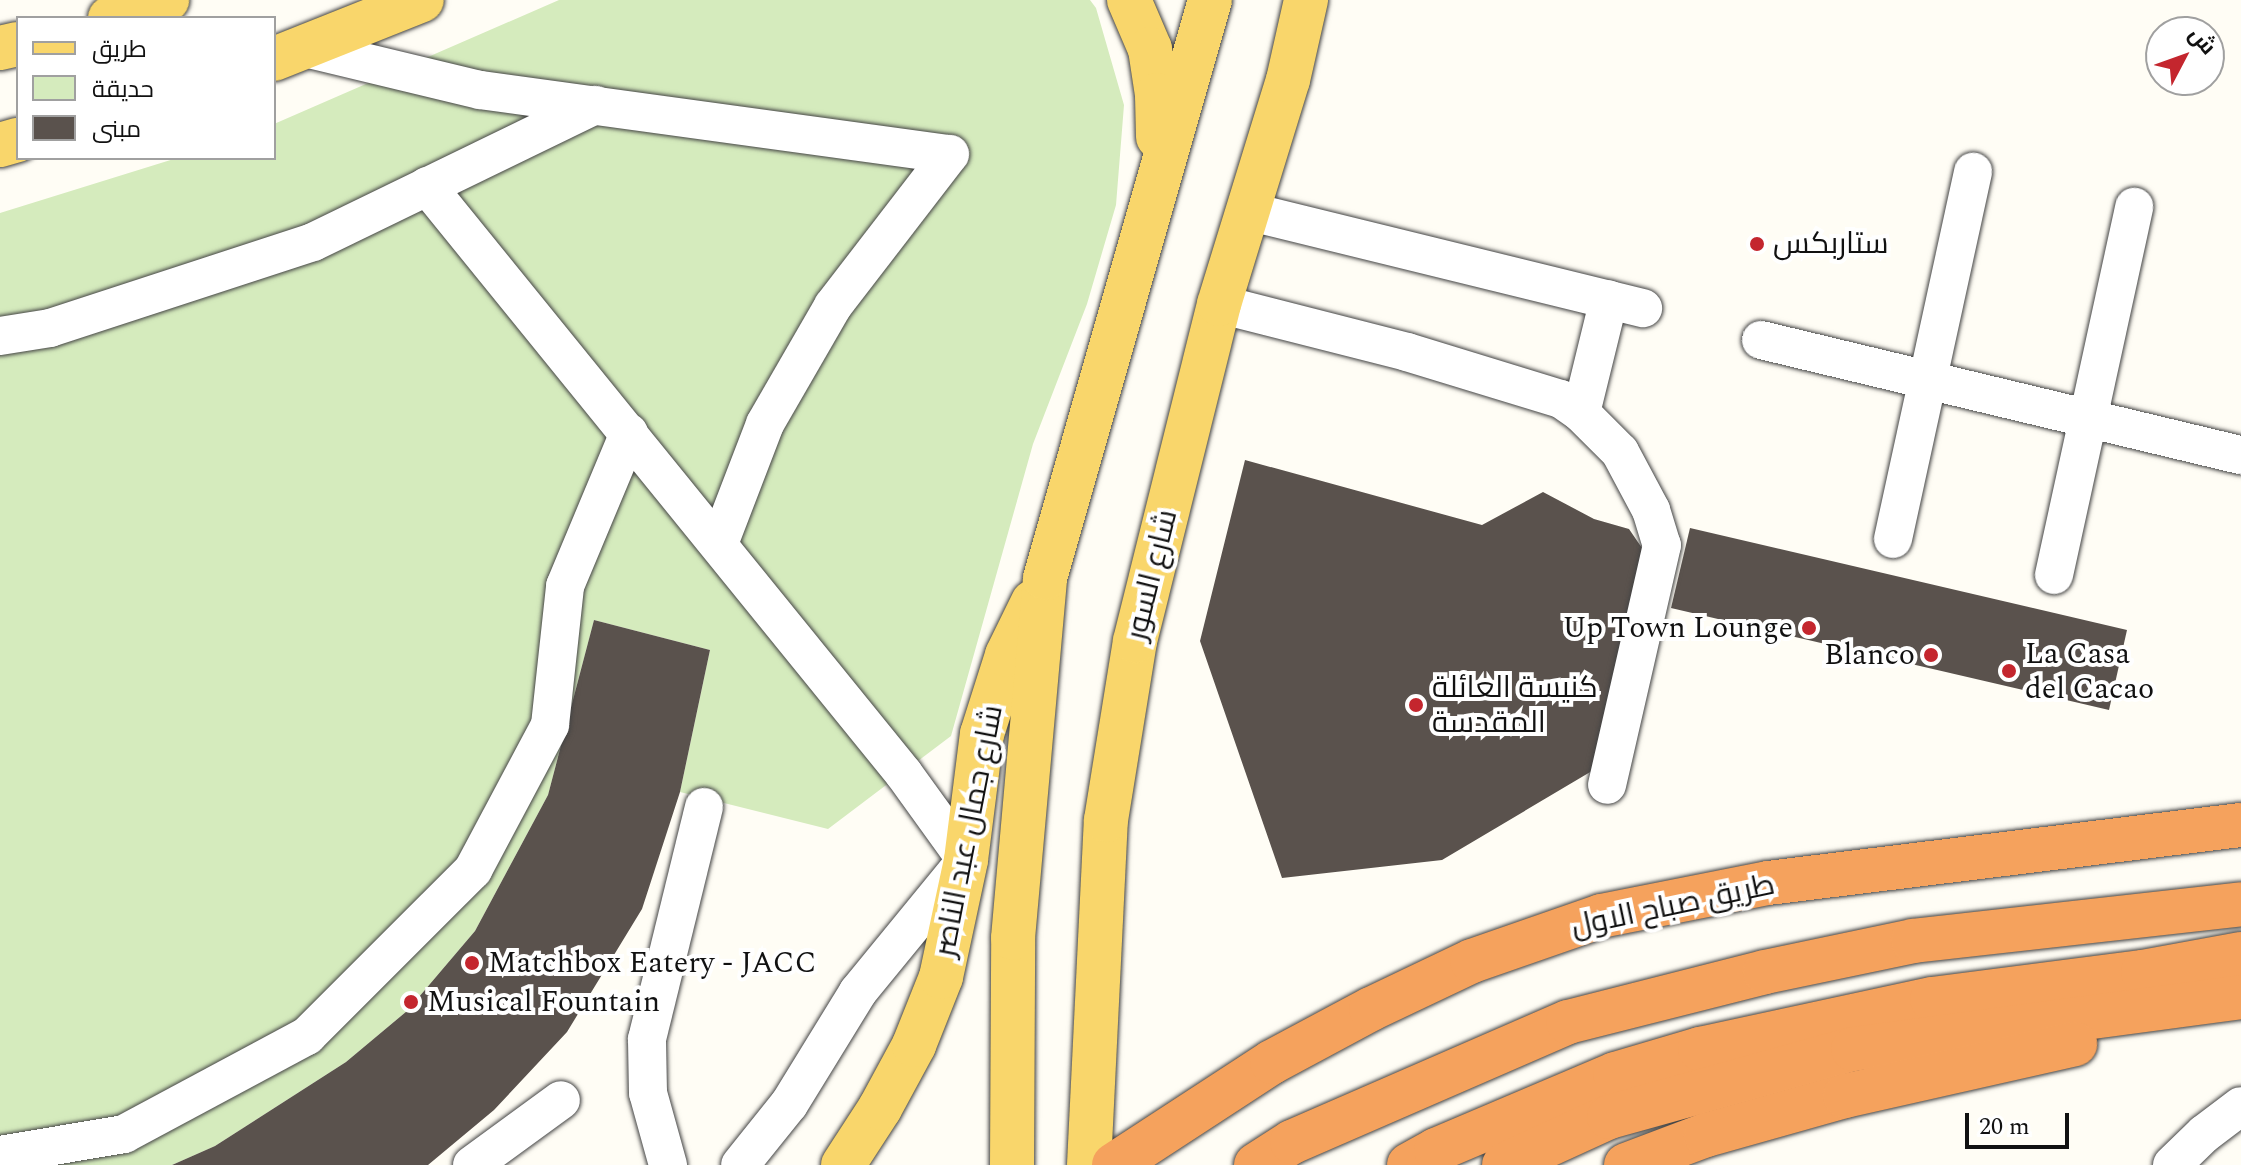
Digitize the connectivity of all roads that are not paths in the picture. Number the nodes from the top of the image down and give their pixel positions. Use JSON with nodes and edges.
{"nodes":[{"id":1,"x":167,"y":0,"type":"edge"},
{"id":2,"x":422,"y":0,"type":"edge"},
{"id":3,"x":1129,"y":0,"type":"edge"},
{"id":4,"x":1210,"y":0,"type":"edge"},
{"id":5,"x":1306,"y":0,"type":"edge"},
{"id":6,"x":1328,"y":0,"type":"edge"},
{"id":7,"x":116,"y":16,"type":"edge"},
{"id":8,"x":290,"y":54,"type":"edge"},
{"id":9,"x":1288,"y":80,"type":"junction"},
{"id":10,"x":595,"y":105,"type":"junction"},
{"id":11,"x":1973,"y":172,"type":"dead end"},
{"id":12,"x":427,"y":186,"type":"junction"},
{"id":13,"x":1154,"y":192,"type":"junction"},
{"id":14,"x":2134,"y":207,"type":"dead end"},
{"id":15,"x":1247,"y":211,"type":"junction"},
{"id":16,"x":1219,"y":304,"type":"junction"},
{"id":17,"x":0,"y":336,"type":"edge"},
{"id":18,"x":1761,"y":340,"type":"dead end"},
{"id":19,"x":1928,"y":380,"type":"junction"},
{"id":20,"x":1581,"y":413,"type":"junction"},
{"id":21,"x":2088,"y":419,"type":"junction"},
{"id":22,"x":629,"y":433,"type":"junction"},
{"id":23,"x":2241,"y":455,"type":"edge"},
{"id":24,"x":1893,"y":539,"type":"dead end"},
{"id":25,"x":719,"y":544,"type":"junction"},
{"id":26,"x":2054,"y":575,"type":"dead end"},
{"id":27,"x":1045,"y":578,"type":"junction"},
{"id":28,"x":1607,"y":785,"type":"dead end"},
{"id":29,"x":704,"y":807,"type":"dead end"},
{"id":30,"x":2241,"y":825,"type":"edge"},
{"id":31,"x":966,"y":860,"type":"junction"},
{"id":32,"x":2241,"y":904,"type":"edge"},
{"id":33,"x":2241,"y":954,"type":"edge"},
{"id":34,"x":2241,"y":997,"type":"edge"},
{"id":35,"x":2241,"y":1010,"type":"edge"},
{"id":36,"x":561,"y":1100,"type":"dead end"},
{"id":37,"x":2241,"y":1106,"type":"edge"},
{"id":38,"x":0,"y":1155,"type":"edge"},
{"id":39,"x":1012,"y":1164,"type":"edge"},
{"id":40,"x":472,"y":1165,"type":"edge"},
{"id":41,"x":668,"y":1165,"type":"edge"},
{"id":42,"x":740,"y":1165,"type":"edge"},
{"id":43,"x":843,"y":1165,"type":"edge"},
{"id":44,"x":1089,"y":1165,"type":"edge"},
{"id":45,"x":1114,"y":1165,"type":"edge"},
{"id":46,"x":1256,"y":1165,"type":"edge"},
{"id":47,"x":1409,"y":1165,"type":"edge"},
{"id":48,"x":1504,"y":1165,"type":"edge"},
{"id":49,"x":1626,"y":1165,"type":"edge"},
{"id":50,"x":2172,"y":1165,"type":"edge"}],
"edges":[{"from":1,"to":7,"type":"main road"},
{"from":2,"to":8,"type":"main road"},
{"from":3,"to":13,"type":"main road"},
{"from":4,"to":13,"type":"main road"},
{"from":5,"to":9,"type":"main road","name":"شارع السور"},
{"from":6,"to":9,"type":"main road"},
{"from":8,"to":10,"type":"street"},
{"from":9,"to":15,"type":"main road","name":"شارع السور"},
{"from":10,"to":12,"type":"street"},
{"from":10,"to":25,"type":"street"},
{"from":11,"to":19,"type":"street"},
{"from":12,"to":17,"type":"street"},
{"from":12,"to":22,"type":"street"},
{"from":13,"to":27,"type":"main road"},
{"from":14,"to":21,"type":"street"},
{"from":15,"to":16,"type":"main road","name":"شارع السور"},
{"from":15,"to":20,"type":"street"},
{"from":16,"to":20,"type":"street"},
{"from":16,"to":44,"type":"main road","name":"شارع السور"},
{"from":18,"to":19,"type":"street"},
{"from":19,"to":21,"type":"street"},
{"from":19,"to":24,"type":"street"},
{"from":20,"to":28,"type":"street"},
{"from":21,"to":23,"type":"street"},
{"from":21,"to":26,"type":"street"},
{"from":22,"to":25,"type":"street"},
{"from":22,"to":38,"type":"street"},
{"from":25,"to":31,"type":"street"},
{"from":27,"to":31,"type":"main road","name":"شارع جمال عبد الناصر"},
{"from":27,"to":39,"type":"main road"},
{"from":29,"to":41,"type":"street"},
{"from":30,"to":45,"type":"highway","name":"طريق صباح الاول"},
{"from":31,"to":42,"type":"street"},
{"from":31,"to":43,"type":"main road","name":"شارع جمال عبد الناصر"},
{"from":32,"to":46,"type":"highway"},
{"from":33,"to":47,"type":"highway"},
{"from":34,"to":48,"type":"highway"},
{"from":35,"to":49,"type":"highway"},
{"from":36,"to":40,"type":"street"},
{"from":37,"to":50,"type":"street"}]}
